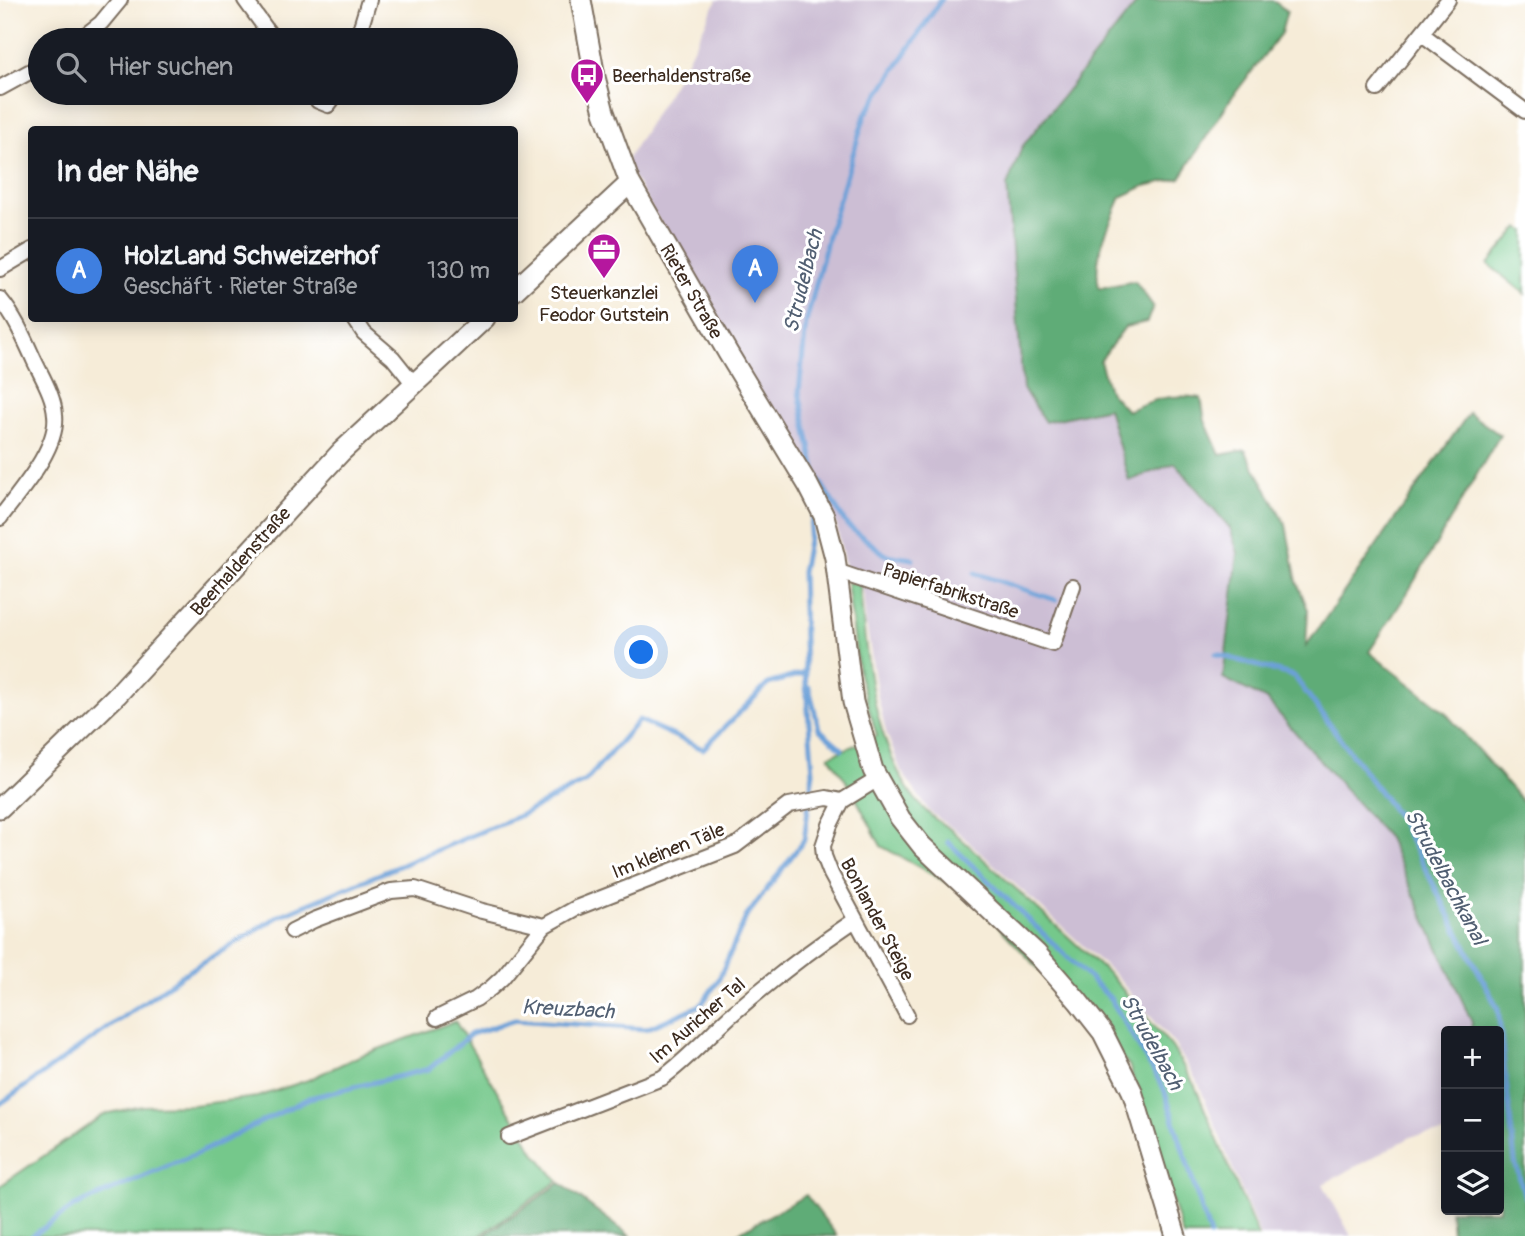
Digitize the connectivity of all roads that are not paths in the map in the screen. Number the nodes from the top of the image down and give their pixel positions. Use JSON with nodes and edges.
{"nodes":[{"id":1,"x":120,"y":0,"type":"edge"},
{"id":2,"x":245,"y":0,"type":"edge"},
{"id":3,"x":369,"y":0,"type":"edge"},
{"id":4,"x":581,"y":0,"type":"edge"},
{"id":5,"x":1448,"y":0,"type":"edge"},
{"id":6,"x":95,"y":28,"type":"edge"},
{"id":7,"x":265,"y":28,"type":"edge"},
{"id":8,"x":361,"y":28,"type":"edge"},
{"id":9,"x":1422,"y":34,"type":"junction"},
{"id":10,"x":28,"y":73,"type":"edge"},
{"id":11,"x":0,"y":88,"type":"edge"},
{"id":12,"x":1377,"y":89,"type":"dead end"},
{"id":13,"x":1525,"y":111,"type":"edge"},
{"id":14,"x":630,"y":183,"type":"junction"},
{"id":15,"x":28,"y":252,"type":"edge"},
{"id":16,"x":0,"y":269,"type":"edge"},
{"id":17,"x":518,"y":287,"type":"edge"},
{"id":18,"x":0,"y":299,"type":"edge"},
{"id":19,"x":357,"y":322,"type":"edge"},
{"id":20,"x":481,"y":322,"type":"edge"},
{"id":21,"x":413,"y":383,"type":"junction"},
{"id":22,"x":0,"y":518,"type":"edge"},
{"id":23,"x":836,"y":571,"type":"junction"},
{"id":24,"x":1071,"y":592,"type":"dead end"},
{"id":25,"x":878,"y":779,"type":"junction"},
{"id":26,"x":842,"y":801,"type":"junction"},
{"id":27,"x":0,"y":808,"type":"edge"},
{"id":28,"x":855,"y":920,"type":"junction"},
{"id":29,"x":544,"y":926,"type":"junction"},
{"id":30,"x":292,"y":931,"type":"dead end"},
{"id":31,"x":907,"y":1014,"type":"dead end"},
{"id":32,"x":437,"y":1018,"type":"dead end"},
{"id":33,"x":509,"y":1137,"type":"dead end"},
{"id":34,"x":1175,"y":1236,"type":"edge"}],
"edges":[{"from":1,"to":6,"type":"street"},
{"from":2,"to":7,"type":"street"},
{"from":3,"to":8,"type":"street"},
{"from":4,"to":14,"type":"street","name":"Rieter Straße"},
{"from":5,"to":9,"type":"street"},
{"from":9,"to":12,"type":"street"},
{"from":9,"to":13,"type":"street"},
{"from":10,"to":11,"type":"street"},
{"from":14,"to":17,"type":"street"},
{"from":14,"to":23,"type":"street","name":"Rieter Straße"},
{"from":15,"to":16,"type":"street"},
{"from":18,"to":22,"type":"street"},
{"from":19,"to":21,"type":"street"},
{"from":20,"to":21,"type":"street","name":"Beerhaldenstraße"},
{"from":21,"to":27,"type":"street","name":"Beerhaldenstraße"},
{"from":23,"to":24,"type":"street","name":"Papierfabrikstraße"},
{"from":23,"to":25,"type":"street","name":"Rieter Straße"},
{"from":25,"to":26,"type":"street"},
{"from":25,"to":34,"type":"street","name":"Rieter Straße"},
{"from":26,"to":28,"type":"street","name":"Bonlander Steige"},
{"from":26,"to":29,"type":"street","name":"Im kleinen Täle"},
{"from":28,"to":31,"type":"street","name":"Bonlander Steige"},
{"from":28,"to":33,"type":"street","name":"Im Auricher Tal"},
{"from":29,"to":30,"type":"street"},
{"from":29,"to":32,"type":"street","name":"Im kleinen Täle"}]}
